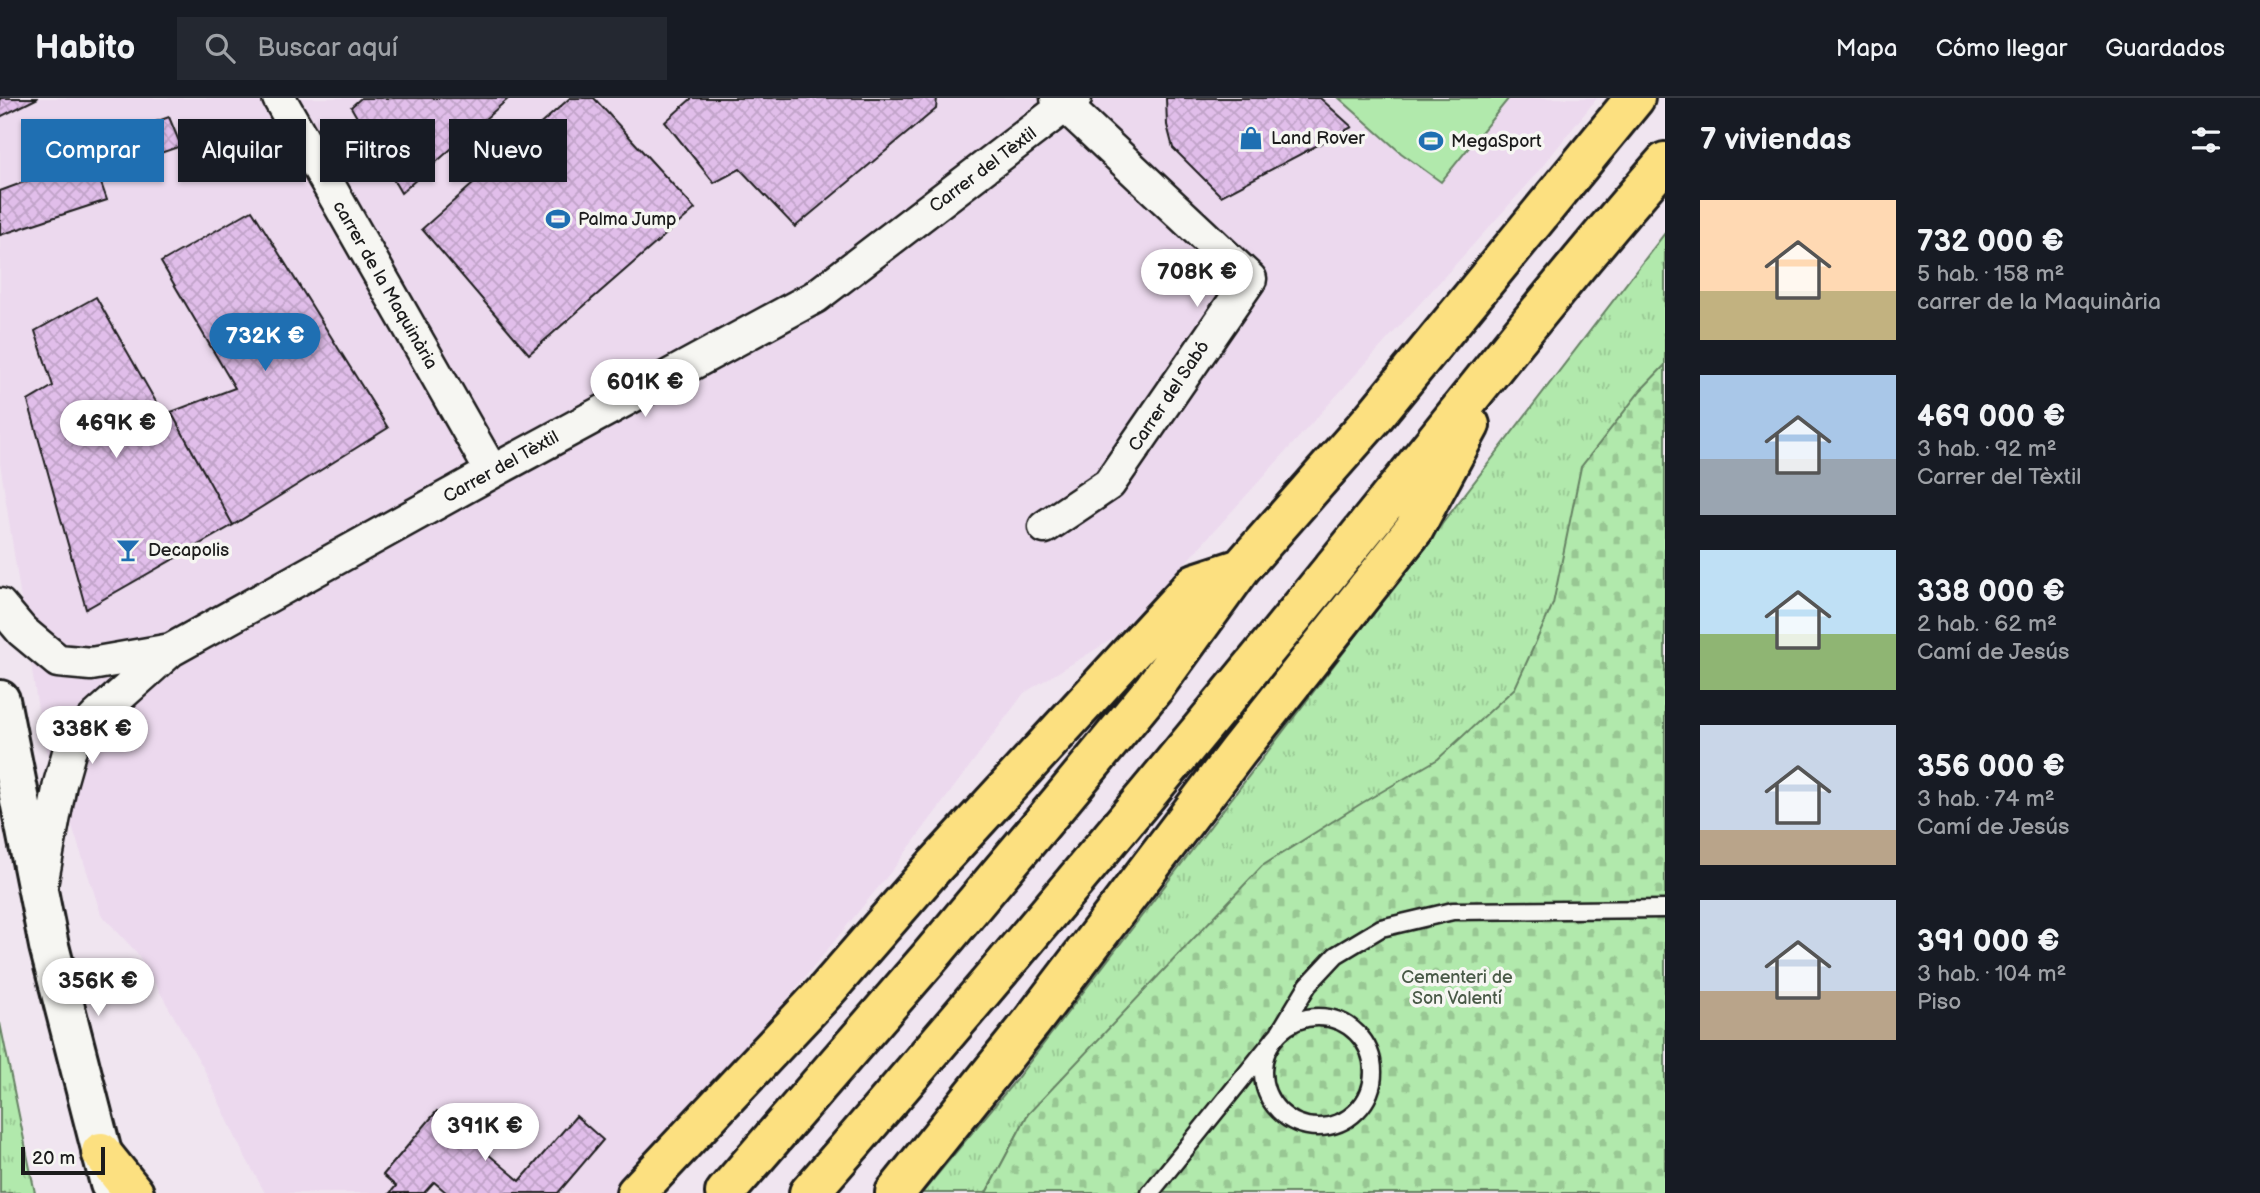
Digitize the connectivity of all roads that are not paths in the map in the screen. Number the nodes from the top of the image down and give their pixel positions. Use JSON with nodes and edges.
{"nodes":[{"id":1,"x":279,"y":98,"type":"edge"},
{"id":2,"x":1635,"y":98,"type":"edge"},
{"id":3,"x":1066,"y":101,"type":"edge"},
{"id":4,"x":1665,"y":162,"type":"edge"},
{"id":5,"x":1517,"y":340,"type":"junction"},
{"id":6,"x":492,"y":472,"type":"junction"},
{"id":7,"x":1045,"y":527,"type":"dead end"},
{"id":8,"x":1241,"y":568,"type":"junction"},
{"id":9,"x":0,"y":605,"type":"edge"},
{"id":10,"x":171,"y":650,"type":"junction"},
{"id":11,"x":0,"y":700,"type":"edge"},
{"id":12,"x":39,"y":897,"type":"junction"},
{"id":13,"x":1665,"y":909,"type":"edge"},
{"id":14,"x":1279,"y":1033,"type":"junction"},
{"id":15,"x":101,"y":1152,"type":"junction"},
{"id":16,"x":112,"y":1193,"type":"edge"},
{"id":17,"x":134,"y":1193,"type":"edge"},
{"id":18,"x":636,"y":1193,"type":"edge"},
{"id":19,"x":725,"y":1193,"type":"edge"},
{"id":20,"x":809,"y":1193,"type":"edge"},
{"id":21,"x":895,"y":1193,"type":"edge"},
{"id":22,"x":1150,"y":1193,"type":"edge"}],
"edges":[{"from":1,"to":6,"type":"street","name":"carrer de la Maquinària"},
{"from":2,"to":8,"type":"highway"},
{"from":3,"to":6,"type":"street","name":"Carrer del Tèxtil"},
{"from":3,"to":7,"type":"street","name":"Carrer del Sabó"},
{"from":4,"to":5,"type":"highway"},
{"from":5,"to":20,"type":"highway"},
{"from":5,"to":21,"type":"highway"},
{"from":6,"to":10,"type":"street","name":"Carrer del Tèxtil"},
{"from":8,"to":18,"type":"highway"},
{"from":8,"to":19,"type":"highway"},
{"from":9,"to":10,"type":"street"},
{"from":10,"to":12,"type":"street"},
{"from":11,"to":12,"type":"street"},
{"from":12,"to":15,"type":"street"},
{"from":13,"to":14,"type":"lane"},
{"from":14,"to":14,"type":"lane"},
{"from":14,"to":22,"type":"lane"},
{"from":15,"to":16,"type":"street"},
{"from":15,"to":17,"type":"highway"}]}
